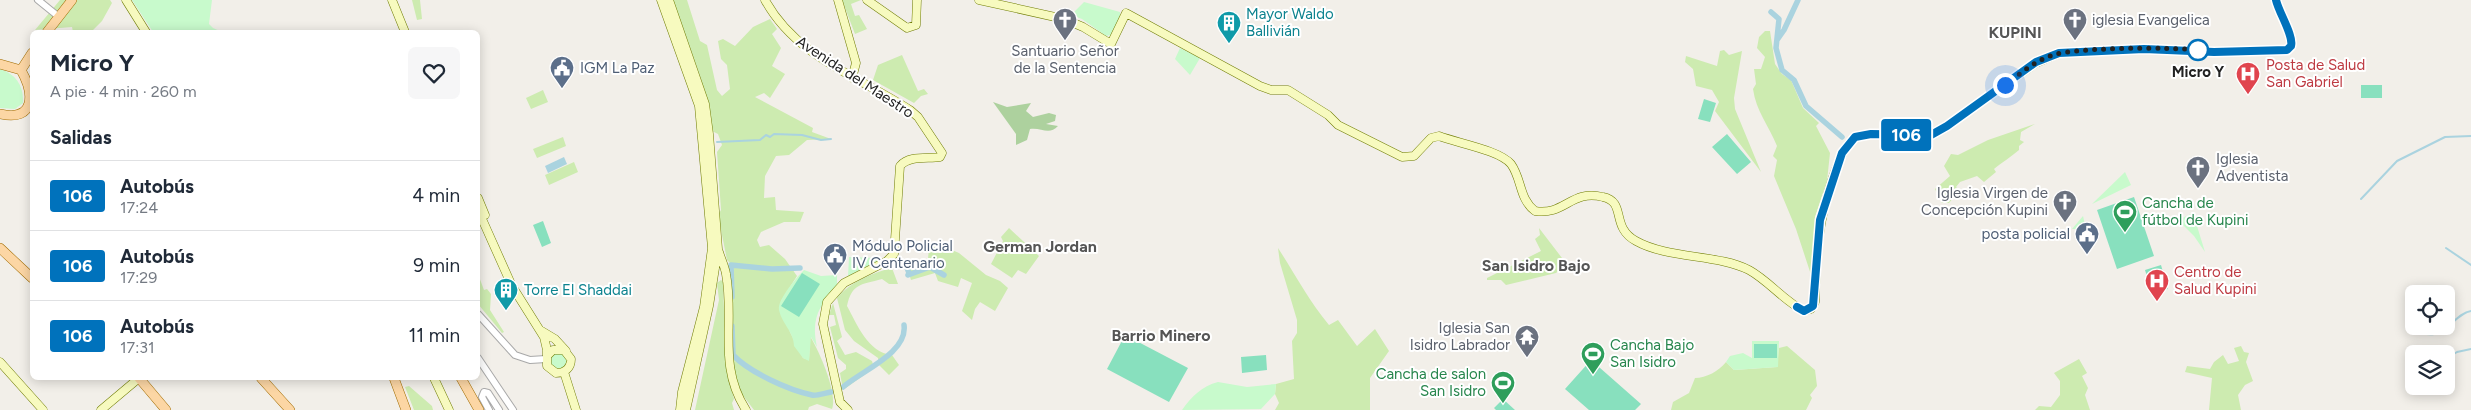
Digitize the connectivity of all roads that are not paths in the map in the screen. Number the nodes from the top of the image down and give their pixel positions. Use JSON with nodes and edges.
{"nodes":[{"id":1,"x":38,"y":0,"type":"edge"},
{"id":2,"x":72,"y":0,"type":"edge"},
{"id":3,"x":126,"y":0,"type":"edge"},
{"id":4,"x":392,"y":0,"type":"edge"},
{"id":5,"x":661,"y":0,"type":"edge"},
{"id":6,"x":669,"y":0,"type":"edge"},
{"id":7,"x":765,"y":0,"type":"edge"},
{"id":8,"x":838,"y":0,"type":"edge"},
{"id":9,"x":867,"y":0,"type":"edge"},
{"id":10,"x":918,"y":0,"type":"edge"},
{"id":11,"x":979,"y":0,"type":"edge"},
{"id":12,"x":2276,"y":0,"type":"edge"},
{"id":13,"x":59,"y":16,"type":"junction"},
{"id":14,"x":48,"y":30,"type":"edge"},
{"id":15,"x":145,"y":30,"type":"edge"},
{"id":16,"x":404,"y":30,"type":"edge"},
{"id":17,"x":30,"y":56,"type":"edge"},
{"id":18,"x":0,"y":64,"type":"edge"},
{"id":19,"x":21,"y":70,"type":"junction"},
{"id":20,"x":852,"y":78,"type":"junction"},
{"id":21,"x":30,"y":112,"type":"edge"},
{"id":22,"x":0,"y":114,"type":"edge"},
{"id":23,"x":480,"y":203,"type":"edge"},
{"id":24,"x":480,"y":214,"type":"edge"},
{"id":25,"x":0,"y":248,"type":"edge"},
{"id":26,"x":718,"y":249,"type":"junction"},
{"id":27,"x":30,"y":276,"type":"edge"},
{"id":28,"x":714,"y":280,"type":"junction"},
{"id":29,"x":727,"y":282,"type":"junction"},
{"id":30,"x":518,"y":295,"type":"junction"},
{"id":31,"x":480,"y":316,"type":"edge"},
{"id":32,"x":540,"y":330,"type":"junction"},
{"id":33,"x":567,"y":352,"type":"junction"},
{"id":34,"x":547,"y":357,"type":"junction"},
{"id":35,"x":480,"y":361,"type":"edge"},
{"id":36,"x":0,"y":362,"type":"edge"},
{"id":37,"x":564,"y":372,"type":"junction"},
{"id":38,"x":137,"y":380,"type":"edge"},
{"id":39,"x":141,"y":380,"type":"edge"},
{"id":40,"x":263,"y":380,"type":"edge"},
{"id":41,"x":395,"y":380,"type":"edge"},
{"id":42,"x":435,"y":380,"type":"edge"},
{"id":43,"x":462,"y":380,"type":"edge"},
{"id":44,"x":840,"y":402,"type":"junction"},
{"id":45,"x":43,"y":410,"type":"edge"},
{"id":46,"x":101,"y":410,"type":"edge"},
{"id":47,"x":166,"y":410,"type":"edge"},
{"id":48,"x":290,"y":410,"type":"edge"},
{"id":49,"x":406,"y":410,"type":"edge"},
{"id":50,"x":449,"y":410,"type":"edge"},
{"id":51,"x":479,"y":410,"type":"edge"},
{"id":52,"x":489,"y":410,"type":"edge"},
{"id":53,"x":499,"y":410,"type":"edge"},
{"id":54,"x":514,"y":410,"type":"edge"},
{"id":55,"x":576,"y":410,"type":"edge"},
{"id":56,"x":680,"y":410,"type":"edge"},
{"id":57,"x":686,"y":410,"type":"edge"},
{"id":58,"x":746,"y":410,"type":"edge"},
{"id":59,"x":835,"y":410,"type":"edge"},
{"id":60,"x":848,"y":410,"type":"edge"}],
"edges":[{"from":1,"to":13,"type":"street"},
{"from":2,"to":13,"type":"main road"},
{"from":3,"to":15,"type":"main road"},
{"from":4,"to":16,"type":"main road"},
{"from":5,"to":56,"type":"main road"},
{"from":6,"to":26,"type":"main road"},
{"from":7,"to":20,"type":"main road","name":"Avenida del Maestro"},
{"from":8,"to":20,"type":"main road"},
{"from":9,"to":10,"type":"main road"},
{"from":11,"to":12,"type":"main road"},
{"from":13,"to":14,"type":"main road"},
{"from":17,"to":19,"type":"main road"},
{"from":18,"to":19,"type":"main road"},
{"from":19,"to":21,"type":"main road"},
{"from":20,"to":44,"type":"main road","name":"Avenida del Maestro"},
{"from":21,"to":22,"type":"main road"},
{"from":23,"to":30,"type":"main road"},
{"from":24,"to":30,"type":"main road"},
{"from":25,"to":27,"type":"main road"},
{"from":26,"to":28,"type":"main road"},
{"from":26,"to":29,"type":"main road"},
{"from":28,"to":29,"type":"main road"},
{"from":28,"to":57,"type":"main road"},
{"from":29,"to":58,"type":"main road"},
{"from":30,"to":32,"type":"main road"},
{"from":31,"to":34,"type":"street"},
{"from":32,"to":33,"type":"main road"},
{"from":32,"to":34,"type":"main road"},
{"from":33,"to":34,"type":"main road"},
{"from":33,"to":37,"type":"main road"},
{"from":34,"to":37,"type":"main road"},
{"from":35,"to":54,"type":"street"},
{"from":36,"to":45,"type":"main road"},
{"from":37,"to":55,"type":"main road"},
{"from":38,"to":46,"type":"main road"},
{"from":39,"to":47,"type":"main road"},
{"from":40,"to":48,"type":"main road"},
{"from":41,"to":49,"type":"main road"},
{"from":42,"to":50,"type":"main road"},
{"from":43,"to":51,"type":"main road"},
{"from":44,"to":59,"type":"main road"},
{"from":44,"to":60,"type":"main road"},
{"from":52,"to":53,"type":"street"}]}
